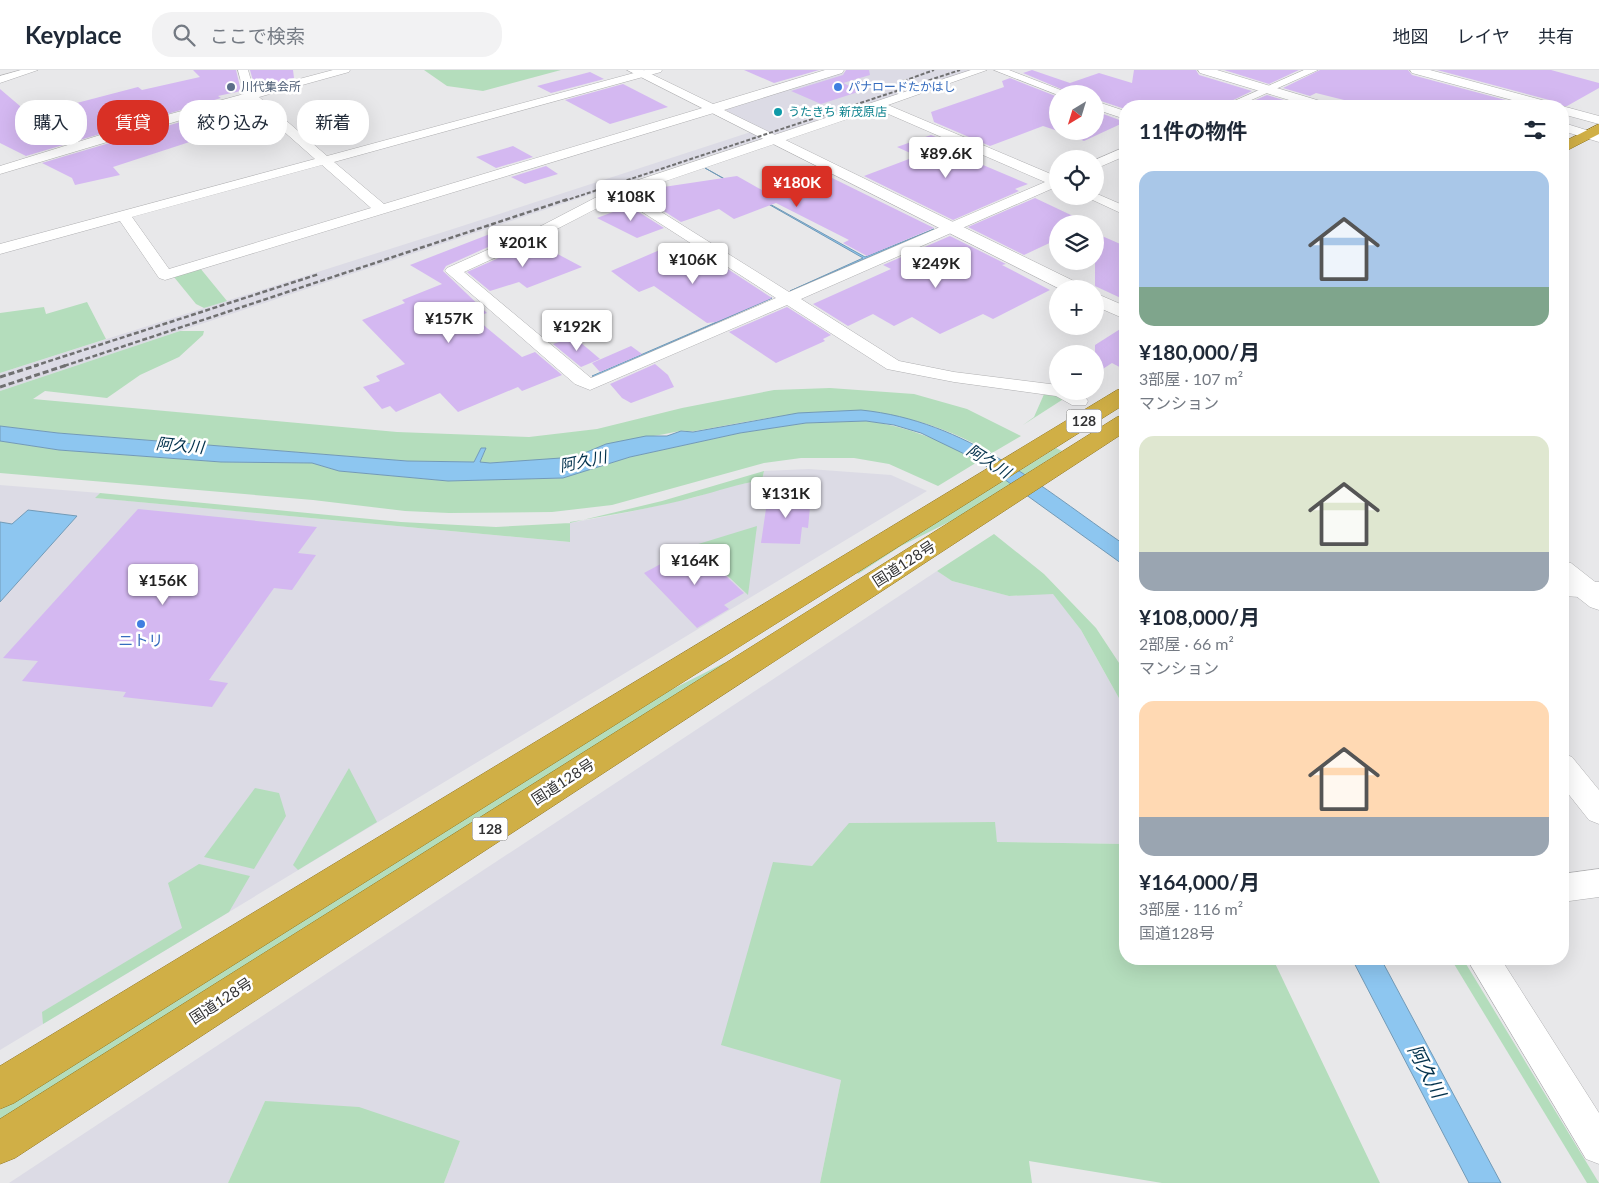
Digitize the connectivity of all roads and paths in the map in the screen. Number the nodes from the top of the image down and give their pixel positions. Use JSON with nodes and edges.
{"nodes":[{"id":1,"x":33,"y":70,"type":"edge"},
{"id":2,"x":244,"y":70,"type":"edge"},
{"id":3,"x":344,"y":70,"type":"edge"},
{"id":4,"x":838,"y":70,"type":"edge"},
{"id":5,"x":982,"y":70,"type":"edge"},
{"id":6,"x":999,"y":70,"type":"edge"},
{"id":7,"x":1204,"y":70,"type":"edge"},
{"id":8,"x":1312,"y":70,"type":"edge"},
{"id":9,"x":1416,"y":70,"type":"edge"},
{"id":10,"x":644,"y":71,"type":"edge"},
{"id":11,"x":0,"y":80,"type":"edge"},
{"id":12,"x":1049,"y":88,"type":"edge"},
{"id":13,"x":1268,"y":90,"type":"junction"},
{"id":14,"x":250,"y":96,"type":"junction"},
{"id":15,"x":1244,"y":100,"type":"edge"},
{"id":16,"x":1302,"y":100,"type":"edge"},
{"id":17,"x":1526,"y":100,"type":"edge"},
{"id":18,"x":876,"y":105,"type":"junction"},
{"id":19,"x":1104,"y":108,"type":"edge"},
{"id":20,"x":713,"y":109,"type":"junction"},
{"id":21,"x":1569,"y":111,"type":"edge"},
{"id":22,"x":1119,"y":114,"type":"edge"},
{"id":23,"x":1595,"y":116,"type":"edge"},
{"id":24,"x":1569,"y":128,"type":"edge"},
{"id":25,"x":1569,"y":130,"type":"edge"},
{"id":26,"x":1595,"y":133,"type":"edge"},
{"id":27,"x":774,"y":140,"type":"junction"},
{"id":28,"x":1569,"y":146,"type":"edge"},
{"id":29,"x":1119,"y":155,"type":"edge"},
{"id":30,"x":324,"y":160,"type":"junction"},
{"id":31,"x":1104,"y":161,"type":"edge"},
{"id":32,"x":0,"y":170,"type":"edge"},
{"id":33,"x":1049,"y":179,"type":"edge"},
{"id":34,"x":1049,"y":185,"type":"edge"},
{"id":35,"x":619,"y":191,"type":"junction"},
{"id":36,"x":1104,"y":201,"type":"edge"},
{"id":37,"x":1119,"y":208,"type":"edge"},
{"id":38,"x":381,"y":209,"type":"junction"},
{"id":39,"x":123,"y":215,"type":"junction"},
{"id":40,"x":951,"y":228,"type":"junction"},
{"id":41,"x":0,"y":249,"type":"edge"},
{"id":42,"x":1057,"y":280,"type":"edge"},
{"id":43,"x":788,"y":298,"type":"junction"},
{"id":44,"x":1104,"y":302,"type":"edge"},
{"id":45,"x":1119,"y":310,"type":"edge"},
{"id":46,"x":1049,"y":390,"type":"edge"},
{"id":47,"x":1119,"y":399,"type":"edge"},
{"id":48,"x":1119,"y":426,"type":"edge"},
{"id":49,"x":971,"y":506,"type":"junction"},
{"id":50,"x":1569,"y":576,"type":"edge"},
{"id":51,"x":1586,"y":592,"type":"edge"},
{"id":52,"x":1569,"y":774,"type":"edge"},
{"id":53,"x":1599,"y":811,"type":"edge"},
{"id":54,"x":1599,"y":883,"type":"edge"},
{"id":55,"x":1569,"y":887,"type":"edge"},
{"id":56,"x":1487,"y":965,"type":"edge"},
{"id":57,"x":0,"y":1089,"type":"edge"},
{"id":58,"x":0,"y":1142,"type":"edge"},
{"id":59,"x":1599,"y":1146,"type":"edge"}],
"edges":[{"from":1,"to":11,"type":"street"},
{"from":2,"to":14,"type":"street"},
{"from":3,"to":14,"type":"street"},
{"from":4,"to":20,"type":"street"},
{"from":5,"to":18,"type":"street"},
{"from":6,"to":12,"type":"street"},
{"from":7,"to":13,"type":"street"},
{"from":8,"to":13,"type":"street"},
{"from":9,"to":17,"type":"street"},
{"from":10,"to":20,"type":"street"},
{"from":10,"to":30,"type":"street"},
{"from":13,"to":15,"type":"street"},
{"from":13,"to":16,"type":"street"},
{"from":14,"to":30,"type":"street"},
{"from":14,"to":32,"type":"street"},
{"from":18,"to":27,"type":"street"},
{"from":18,"to":33,"type":"street"},
{"from":19,"to":22,"type":"street"},
{"from":20,"to":27,"type":"street"},
{"from":20,"to":38,"type":"street"},
{"from":21,"to":23,"type":"street"},
{"from":23,"to":24,"type":"highway"},
{"from":25,"to":26,"type":"street"},
{"from":26,"to":28,"type":"highway"},
{"from":27,"to":35,"type":"street"},
{"from":27,"to":40,"type":"street"},
{"from":29,"to":31,"type":"street"},
{"from":30,"to":38,"type":"street"},
{"from":30,"to":39,"type":"street"},
{"from":34,"to":40,"type":"street"},
{"from":35,"to":43,"type":"street"},
{"from":35,"to":43,"type":"street"},
{"from":36,"to":37,"type":"street"},
{"from":38,"to":39,"type":"street"},
{"from":39,"to":41,"type":"street"},
{"from":40,"to":42,"type":"street"},
{"from":40,"to":43,"type":"street"},
{"from":43,"to":46,"type":"street"},
{"from":44,"to":45,"type":"street"},
{"from":47,"to":49,"type":"highway","name":"国道128号","number":"128"},
{"from":48,"to":49,"type":"highway","name":"国道128号","number":"128"},
{"from":49,"to":57,"type":"highway","name":"国道128号","number":"128"},
{"from":49,"to":58,"type":"highway","name":"国道128号","number":"128"},
{"from":50,"to":51,"type":"street"},
{"from":52,"to":53,"type":"street"},
{"from":54,"to":55,"type":"street"},
{"from":56,"to":59,"type":"street"}]}
